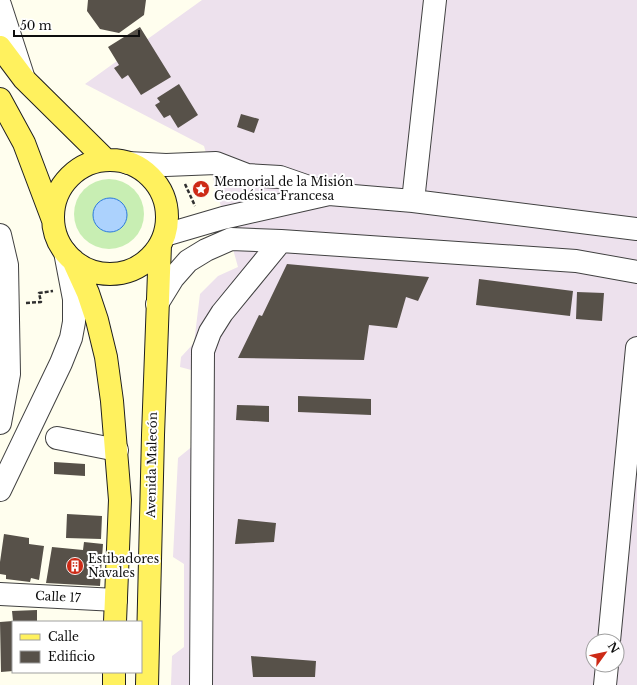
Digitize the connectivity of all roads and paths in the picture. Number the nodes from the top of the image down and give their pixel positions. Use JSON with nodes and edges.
{"nodes":[{"id":1,"x":435,"y":0,"type":"edge"},
{"id":2,"x":0,"y":5,"type":"edge"},
{"id":3,"x":0,"y":47,"type":"edge"},
{"id":4,"x":24,"y":79,"type":"junction"},
{"id":5,"x":0,"y":99,"type":"edge"},
{"id":6,"x":106,"y":160,"type":"junction"},
{"id":7,"x":128,"y":163,"type":"junction"},
{"id":8,"x":176,"y":165,"type":"junction"},
{"id":9,"x":330,"y":194,"type":"junction"},
{"id":10,"x":413,"y":201,"type":"junction"},
{"id":11,"x":53,"y":221,"type":"junction"},
{"id":12,"x":204,"y":224,"type":"junction"},
{"id":13,"x":637,"y":229,"type":"edge"},
{"id":14,"x":0,"y":235,"type":"edge"},
{"id":15,"x":162,"y":240,"type":"junction"},
{"id":16,"x":281,"y":241,"type":"junction"},
{"id":17,"x":69,"y":256,"type":"junction"},
{"id":18,"x":637,"y":272,"type":"edge"},
{"id":19,"x":59,"y":290,"type":"dead end"},
{"id":20,"x":25,"y":303,"type":"dead end"},
{"id":21,"x":158,"y":304,"type":"junction"},
{"id":22,"x":637,"y":348,"type":"edge"},
{"id":23,"x":0,"y":423,"type":"edge"},
{"id":24,"x":57,"y":438,"type":"dead end"},
{"id":25,"x":117,"y":450,"type":"junction"},
{"id":26,"x":0,"y":490,"type":"edge"},
{"id":27,"x":0,"y":594,"type":"edge"},
{"id":28,"x":116,"y":600,"type":"junction"},
{"id":29,"x":115,"y":621,"type":"edge"},
{"id":30,"x":610,"y":633,"type":"edge"},
{"id":31,"x":114,"y":673,"type":"edge"},
{"id":32,"x":606,"y":673,"type":"edge"},
{"id":33,"x":114,"y":685,"type":"edge"},
{"id":34,"x":147,"y":685,"type":"edge"},
{"id":35,"x":201,"y":685,"type":"edge"},
{"id":36,"x":605,"y":685,"type":"edge"}],
"edges":[{"from":1,"to":10,"type":"street"},
{"from":2,"to":4,"type":"street"},
{"from":3,"to":4,"type":"main road"},
{"from":4,"to":6,"type":"main road"},
{"from":5,"to":11,"type":"main road"},
{"from":6,"to":7,"type":"main road"},
{"from":6,"to":11,"type":"main road"},
{"from":7,"to":8,"type":"street"},
{"from":7,"to":15,"type":"main road"},
{"from":8,"to":9,"type":"street"},
{"from":8,"to":12,"type":"path"},
{"from":9,"to":10,"type":"street"},
{"from":9,"to":12,"type":"street"},
{"from":10,"to":13,"type":"street"},
{"from":11,"to":17,"type":"main road"},
{"from":12,"to":15,"type":"street"},
{"from":14,"to":23,"type":"street"},
{"from":15,"to":17,"type":"main road"},
{"from":15,"to":21,"type":"main road","name":"Avenida Malecón"},
{"from":16,"to":18,"type":"street"},
{"from":16,"to":21,"type":"street"},
{"from":16,"to":35,"type":"street"},
{"from":17,"to":25,"type":"main road"},
{"from":17,"to":26,"type":"street"},
{"from":19,"to":20,"type":"path"},
{"from":21,"to":34,"type":"main road","name":"Avenida Malecón"},
{"from":22,"to":30,"type":"street"},
{"from":24,"to":25,"type":"street"},
{"from":25,"to":28,"type":"main road"},
{"from":27,"to":28,"type":"street","name":"Calle 17"},
{"from":28,"to":29,"type":"main road"},
{"from":31,"to":33,"type":"main road"},
{"from":32,"to":36,"type":"street"}]}
